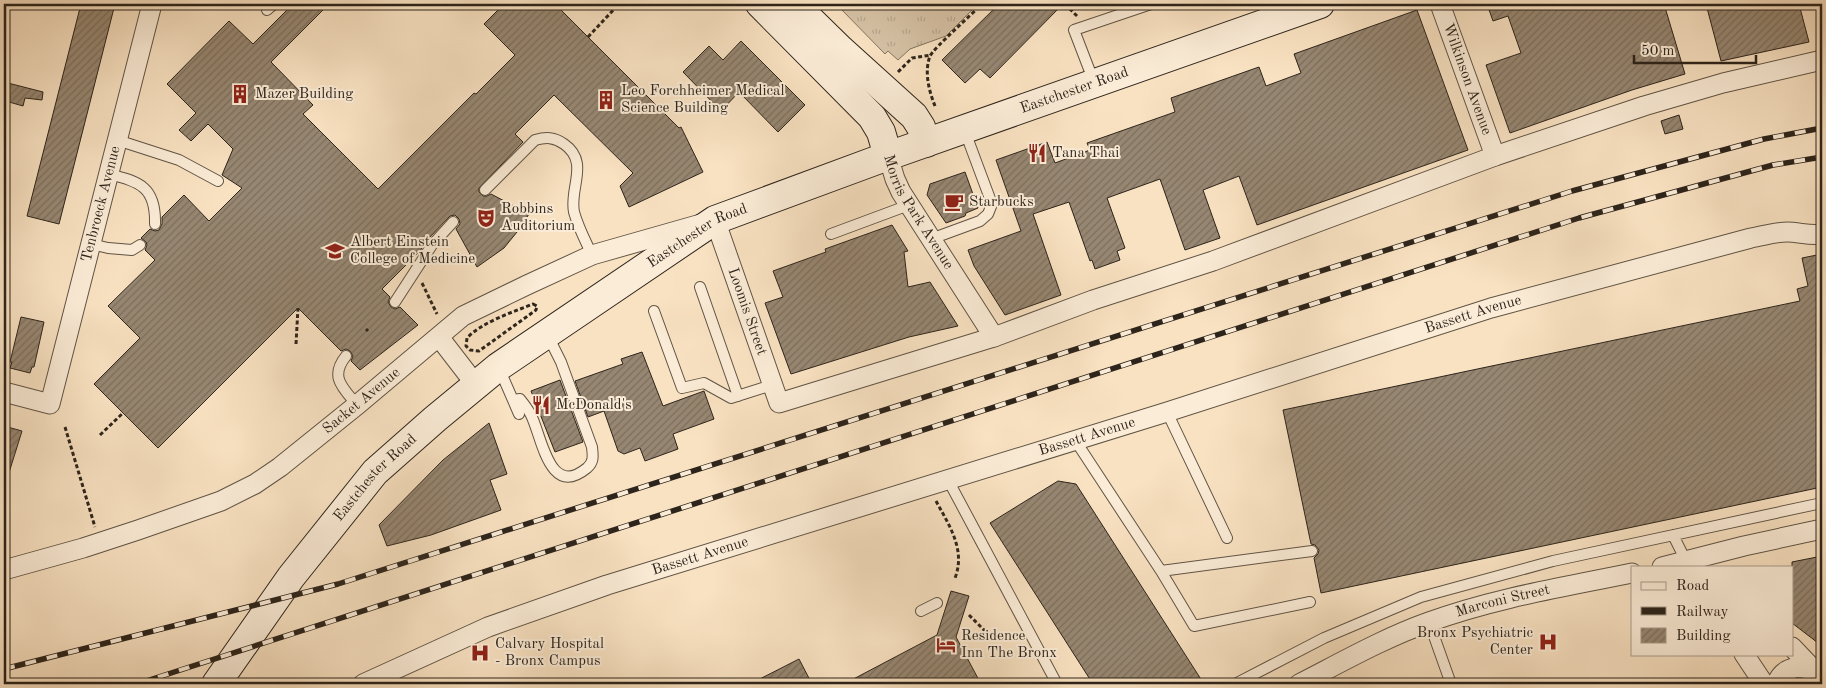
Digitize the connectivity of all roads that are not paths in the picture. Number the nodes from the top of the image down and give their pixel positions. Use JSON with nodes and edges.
{"nodes":[{"id":1,"x":152,"y":4,"type":"edge"},
{"id":2,"x":760,"y":4,"type":"edge"},
{"id":3,"x":794,"y":4,"type":"edge"},
{"id":4,"x":1151,"y":4,"type":"edge"},
{"id":5,"x":1320,"y":4,"type":"edge"},
{"id":6,"x":1440,"y":4,"type":"edge"},
{"id":7,"x":1822,"y":60,"type":"edge"},
{"id":8,"x":1094,"y":83,"type":"junction"},
{"id":9,"x":964,"y":129,"type":"junction"},
{"id":10,"x":117,"y":140,"type":"junction"},
{"id":11,"x":926,"y":143,"type":"junction"},
{"id":12,"x":888,"y":156,"type":"junction"},
{"id":13,"x":1495,"y":156,"type":"junction"},
{"id":14,"x":109,"y":174,"type":"junction"},
{"id":15,"x":218,"y":181,"type":"dead end"},
{"id":16,"x":484,"y":190,"type":"dead end"},
{"id":17,"x":910,"y":205,"type":"junction"},
{"id":18,"x":715,"y":220,"type":"junction"},
{"id":19,"x":452,"y":222,"type":"dead end"},
{"id":20,"x":155,"y":224,"type":"dead end"},
{"id":21,"x":831,"y":234,"type":"dead end"},
{"id":22,"x":1822,"y":234,"type":"edge"},
{"id":23,"x":931,"y":239,"type":"junction"},
{"id":24,"x":91,"y":244,"type":"junction"},
{"id":25,"x":140,"y":245,"type":"dead end"},
{"id":26,"x":592,"y":255,"type":"junction"},
{"id":27,"x":700,"y":286,"type":"dead end"},
{"id":28,"x":395,"y":302,"type":"dead end"},
{"id":29,"x":654,"y":311,"type":"dead end"},
{"id":30,"x":548,"y":334,"type":"junction"},
{"id":31,"x":439,"y":337,"type":"junction"},
{"id":32,"x":994,"y":337,"type":"junction"},
{"id":33,"x":346,"y":356,"type":"dead end"},
{"id":34,"x":498,"y":367,"type":"junction"},
{"id":35,"x":476,"y":385,"type":"junction"},
{"id":36,"x":772,"y":385,"type":"junction"},
{"id":37,"x":4,"y":392,"type":"edge"},
{"id":38,"x":738,"y":396,"type":"junction"},
{"id":39,"x":513,"y":400,"type":"junction"},
{"id":40,"x":357,"y":405,"type":"junction"},
{"id":41,"x":1167,"y":412,"type":"junction"},
{"id":42,"x":519,"y":414,"type":"dead end"},
{"id":43,"x":1075,"y":440,"type":"junction"},
{"id":44,"x":947,"y":478,"type":"junction"},
{"id":45,"x":1822,"y":504,"type":"edge"},
{"id":46,"x":1822,"y":529,"type":"edge"},
{"id":47,"x":1673,"y":535,"type":"junction"},
{"id":48,"x":1227,"y":538,"type":"dead end"},
{"id":49,"x":1312,"y":551,"type":"dead end"},
{"id":50,"x":1723,"y":560,"type":"edge"},
{"id":51,"x":1688,"y":564,"type":"edge"},
{"id":52,"x":1671,"y":566,"type":"edge"},
{"id":53,"x":4,"y":570,"type":"edge"},
{"id":54,"x":1161,"y":571,"type":"junction"},
{"id":55,"x":1631,"y":573,"type":"edge"},
{"id":56,"x":936,"y":602,"type":"dead end"},
{"id":57,"x":1310,"y":602,"type":"dead end"},
{"id":58,"x":921,"y":611,"type":"dead end"},
{"id":59,"x":1430,"y":622,"type":"junction"},
{"id":60,"x":1794,"y":649,"type":"edge"},
{"id":61,"x":1745,"y":656,"type":"edge"},
{"id":62,"x":1819,"y":673,"type":"edge"},
{"id":63,"x":216,"y":684,"type":"edge"},
{"id":64,"x":363,"y":684,"type":"edge"},
{"id":65,"x":1057,"y":684,"type":"edge"},
{"id":66,"x":1235,"y":684,"type":"edge"},
{"id":67,"x":1299,"y":684,"type":"edge"},
{"id":68,"x":1451,"y":684,"type":"edge"},
{"id":69,"x":1764,"y":684,"type":"edge"},
{"id":70,"x":1776,"y":684,"type":"edge"}],
"edges":[{"from":1,"to":10,"type":"street","name":"Tenbroeck Avenue"},
{"from":2,"to":12,"type":"main road","name":"Morris Park Avenue"},
{"from":3,"to":11,"type":"main road"},
{"from":4,"to":8,"type":"lane"},
{"from":5,"to":8,"type":"main road","name":"Eastchester Road"},
{"from":6,"to":13,"type":"street","name":"Wilkinson Avenue"},
{"from":7,"to":13,"type":"street"},
{"from":8,"to":9,"type":"main road","name":"Eastchester Road"},
{"from":9,"to":11,"type":"main road","name":"Eastchester Road"},
{"from":9,"to":23,"type":"lane"},
{"from":10,"to":14,"type":"street","name":"Tenbroeck Avenue"},
{"from":10,"to":15,"type":"lane"},
{"from":11,"to":12,"type":"main road","name":"Eastchester Road"},
{"from":12,"to":17,"type":"street","name":"Morris Park Avenue"},
{"from":12,"to":18,"type":"main road","name":"Eastchester Road"},
{"from":13,"to":32,"type":"street"},
{"from":14,"to":20,"type":"lane"},
{"from":14,"to":24,"type":"street","name":"Tenbroeck Avenue"},
{"from":16,"to":26,"type":"lane"},
{"from":17,"to":21,"type":"lane"},
{"from":17,"to":23,"type":"street","name":"Morris Park Avenue"},
{"from":18,"to":26,"type":"street","name":"Sacket Avenue"},
{"from":18,"to":30,"type":"main road","name":"Eastchester Road"},
{"from":18,"to":36,"type":"street","name":"Loomis Street"},
{"from":19,"to":28,"type":"lane"},
{"from":22,"to":41,"type":"street","name":"Bassett Avenue"},
{"from":23,"to":32,"type":"street","name":"Morris Park Avenue"},
{"from":24,"to":25,"type":"lane"},
{"from":24,"to":37,"type":"street","name":"Tenbroeck Avenue"},
{"from":26,"to":31,"type":"street","name":"Sacket Avenue"},
{"from":27,"to":38,"type":"lane"},
{"from":29,"to":38,"type":"lane"},
{"from":30,"to":34,"type":"main road","name":"Eastchester Road"},
{"from":30,"to":39,"type":"lane"},
{"from":31,"to":35,"type":"street"},
{"from":31,"to":40,"type":"street","name":"Sacket Avenue"},
{"from":32,"to":36,"type":"street","name":"Loomis Street"},
{"from":33,"to":40,"type":"lane"},
{"from":34,"to":35,"type":"main road","name":"Eastchester Road"},
{"from":34,"to":39,"type":"lane"},
{"from":35,"to":63,"type":"main road","name":"Eastchester Road"},
{"from":36,"to":38,"type":"lane"},
{"from":39,"to":42,"type":"lane"},
{"from":40,"to":53,"type":"street","name":"Sacket Avenue"},
{"from":41,"to":43,"type":"street","name":"Bassett Avenue"},
{"from":41,"to":48,"type":"lane"},
{"from":43,"to":44,"type":"street","name":"Bassett Avenue"},
{"from":43,"to":54,"type":"lane"},
{"from":44,"to":64,"type":"street","name":"Bassett Avenue"},
{"from":44,"to":65,"type":"lane"},
{"from":45,"to":47,"type":"lane"},
{"from":46,"to":50,"type":"street"},
{"from":47,"to":51,"type":"lane"},
{"from":47,"to":66,"type":"lane"},
{"from":49,"to":54,"type":"lane"},
{"from":50,"to":51,"type":"street"},
{"from":51,"to":52,"type":"street"},
{"from":54,"to":57,"type":"lane"},
{"from":55,"to":59,"type":"street","name":"Marconi Street"},
{"from":56,"to":58,"type":"lane"},
{"from":59,"to":67,"type":"street","name":"Marconi Street"},
{"from":59,"to":68,"type":"lane"},
{"from":60,"to":62,"type":"street"},
{"from":61,"to":69,"type":"street"},
{"from":62,"to":70,"type":"street"}]}
